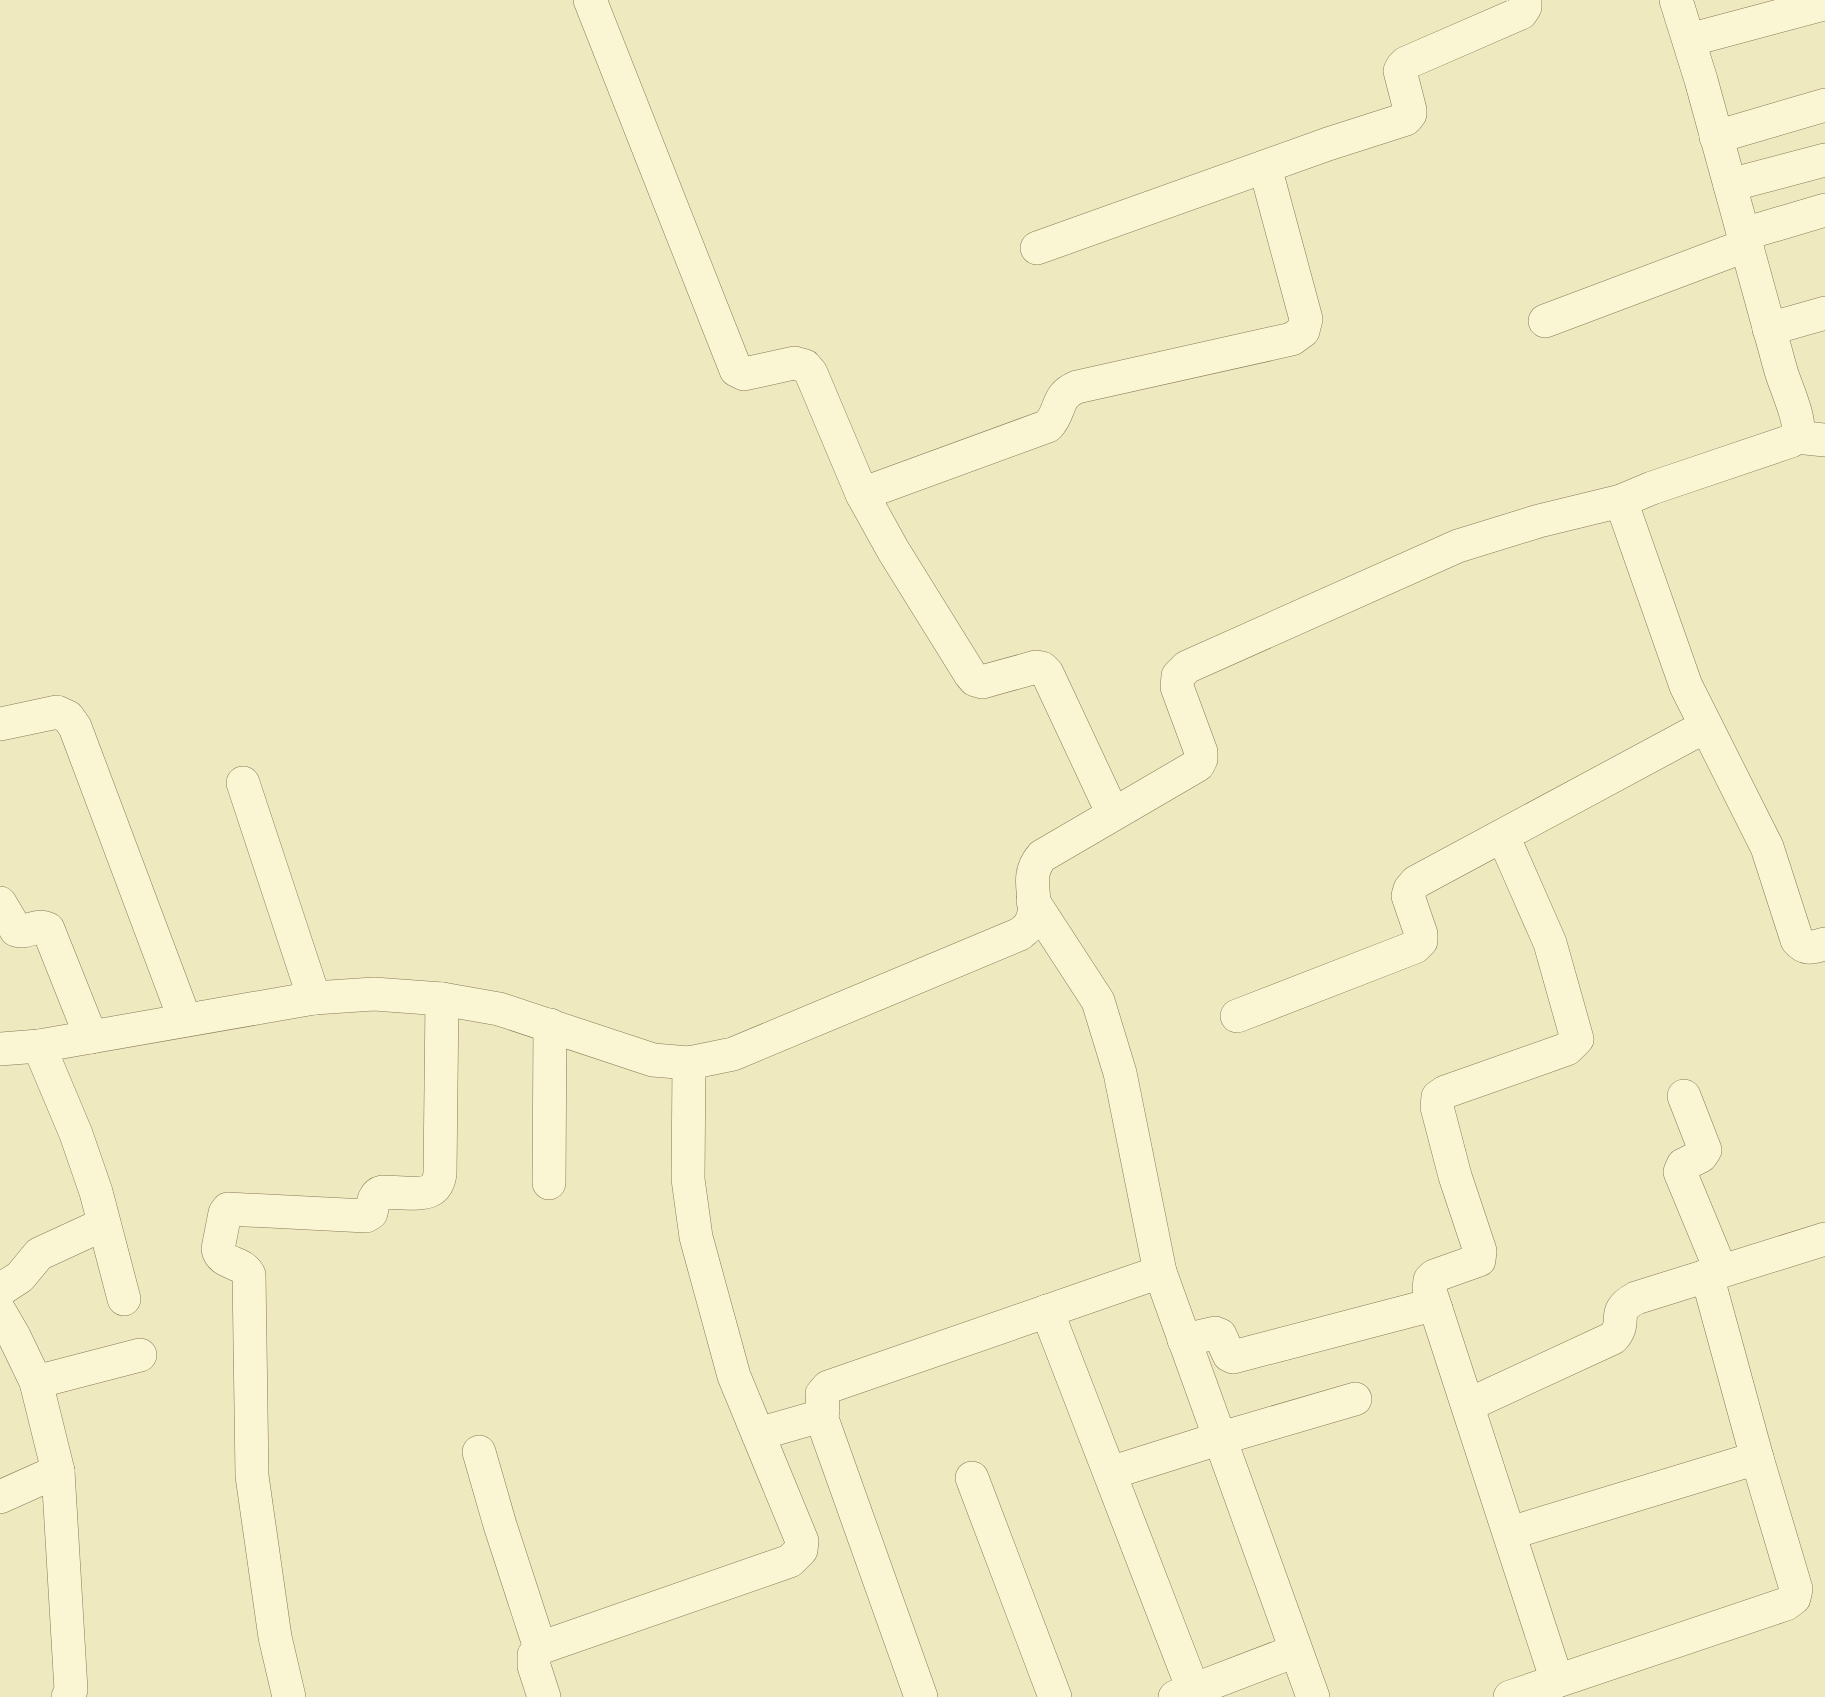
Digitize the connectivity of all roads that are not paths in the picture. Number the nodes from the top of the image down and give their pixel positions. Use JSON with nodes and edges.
{"nodes":[{"id":1,"x":590,"y":0,"type":"edge"},
{"id":2,"x":1525,"y":0,"type":"edge"},
{"id":3,"x":1676,"y":0,"type":"edge"},
{"id":4,"x":1824,"y":4,"type":"edge"},
{"id":5,"x":1689,"y":40,"type":"junction"},
{"id":6,"x":1825,"y":105,"type":"edge"},
{"id":7,"x":1716,"y":137,"type":"junction"},
{"id":8,"x":1825,"y":159,"type":"edge"},
{"id":9,"x":1265,"y":166,"type":"junction"},
{"id":10,"x":1730,"y":185,"type":"junction"},
{"id":11,"x":1825,"y":210,"type":"edge"},
{"id":12,"x":1745,"y":240,"type":"junction"},
{"id":13,"x":1037,"y":248,"type":"dead end"},
{"id":14,"x":1825,"y":313,"type":"edge"},
{"id":15,"x":1545,"y":321,"type":"dead end"},
{"id":16,"x":1769,"y":329,"type":"junction"},
{"id":17,"x":1810,"y":438,"type":"edge"},
{"id":18,"x":862,"y":494,"type":"junction"},
{"id":19,"x":1621,"y":501,"type":"junction"},
{"id":20,"x":0,"y":724,"type":"edge"},
{"id":21,"x":1706,"y":726,"type":"junction"},
{"id":22,"x":243,"y":783,"type":"dead end"},
{"id":23,"x":1113,"y":814,"type":"junction"},
{"id":24,"x":1503,"y":836,"type":"junction"},
{"id":25,"x":1033,"y":902,"type":"junction"},
{"id":26,"x":0,"y":903,"type":"edge"},
{"id":27,"x":1825,"y":944,"type":"edge"},
{"id":28,"x":314,"y":998,"type":"junction"},
{"id":29,"x":442,"y":999,"type":"junction"},
{"id":30,"x":1237,"y":1016,"type":"dead end"},
{"id":31,"x":185,"y":1020,"type":"junction"},
{"id":32,"x":550,"y":1024,"type":"junction"},
{"id":33,"x":91,"y":1037,"type":"junction"},
{"id":34,"x":39,"y":1046,"type":"junction"},
{"id":35,"x":0,"y":1049,"type":"edge"},
{"id":36,"x":689,"y":1063,"type":"junction"},
{"id":37,"x":1684,"y":1096,"type":"dead end"},
{"id":38,"x":549,"y":1183,"type":"dead end"},
{"id":39,"x":104,"y":1224,"type":"junction"},
{"id":40,"x":1825,"y":1239,"type":"edge"},
{"id":41,"x":1160,"y":1272,"type":"junction"},
{"id":42,"x":1714,"y":1273,"type":"junction"},
{"id":43,"x":0,"y":1290,"type":"edge"},
{"id":44,"x":124,"y":1299,"type":"dead end"},
{"id":45,"x":1436,"y":1309,"type":"junction"},
{"id":46,"x":1047,"y":1311,"type":"junction"},
{"id":47,"x":0,"y":1312,"type":"edge"},
{"id":48,"x":1184,"y":1340,"type":"junction"},
{"id":49,"x":140,"y":1355,"type":"dead end"},
{"id":50,"x":36,"y":1382,"type":"junction"},
{"id":51,"x":1355,"y":1399,"type":"dead end"},
{"id":52,"x":1468,"y":1405,"type":"junction"},
{"id":53,"x":821,"y":1416,"type":"junction"},
{"id":54,"x":758,"y":1434,"type":"junction"},
{"id":55,"x":1218,"y":1439,"type":"junction"},
{"id":56,"x":479,"y":1452,"type":"dead end"},
{"id":57,"x":1757,"y":1458,"type":"junction"},
{"id":58,"x":58,"y":1471,"type":"junction"},
{"id":59,"x":1110,"y":1473,"type":"junction"},
{"id":60,"x":972,"y":1478,"type":"dead end"},
{"id":61,"x":0,"y":1497,"type":"edge"},
{"id":62,"x":1510,"y":1533,"type":"junction"},
{"id":63,"x":540,"y":1648,"type":"junction"},
{"id":64,"x":1295,"y":1651,"type":"junction"},
{"id":65,"x":1557,"y":1681,"type":"junction"},
{"id":66,"x":1188,"y":1694,"type":"edge"},
{"id":67,"x":69,"y":1697,"type":"edge"},
{"id":68,"x":289,"y":1697,"type":"edge"},
{"id":69,"x":544,"y":1697,"type":"edge"},
{"id":70,"x":921,"y":1697,"type":"edge"},
{"id":71,"x":1055,"y":1697,"type":"edge"},
{"id":72,"x":1313,"y":1697,"type":"edge"},
{"id":73,"x":1510,"y":1697,"type":"edge"}],
"edges":[{"from":1,"to":18,"type":"street"},
{"from":2,"to":9,"type":"street"},
{"from":3,"to":5,"type":"street"},
{"from":4,"to":5,"type":"street"},
{"from":5,"to":7,"type":"street"},
{"from":6,"to":7,"type":"street"},
{"from":7,"to":10,"type":"street"},
{"from":8,"to":10,"type":"street"},
{"from":9,"to":13,"type":"street"},
{"from":9,"to":18,"type":"street"},
{"from":10,"to":12,"type":"street"},
{"from":11,"to":12,"type":"street"},
{"from":12,"to":15,"type":"street"},
{"from":12,"to":16,"type":"street"},
{"from":14,"to":16,"type":"street"},
{"from":16,"to":17,"type":"street"},
{"from":17,"to":19,"type":"street"},
{"from":18,"to":23,"type":"street"},
{"from":19,"to":21,"type":"street"},
{"from":19,"to":23,"type":"street"},
{"from":20,"to":31,"type":"street"},
{"from":21,"to":24,"type":"street"},
{"from":21,"to":27,"type":"street"},
{"from":22,"to":28,"type":"street"},
{"from":23,"to":25,"type":"street"},
{"from":24,"to":30,"type":"street"},
{"from":24,"to":45,"type":"street"},
{"from":25,"to":36,"type":"street"},
{"from":25,"to":41,"type":"street"},
{"from":26,"to":33,"type":"street"},
{"from":28,"to":29,"type":"street"},
{"from":28,"to":31,"type":"street"},
{"from":29,"to":32,"type":"street"},
{"from":29,"to":68,"type":"street"},
{"from":31,"to":33,"type":"street"},
{"from":32,"to":36,"type":"street"},
{"from":32,"to":38,"type":"street"},
{"from":33,"to":34,"type":"street"},
{"from":34,"to":35,"type":"street"},
{"from":34,"to":39,"type":"street"},
{"from":36,"to":54,"type":"street"},
{"from":37,"to":42,"type":"street"},
{"from":39,"to":43,"type":"street"},
{"from":39,"to":44,"type":"street"},
{"from":40,"to":42,"type":"street"},
{"from":41,"to":46,"type":"street"},
{"from":41,"to":48,"type":"street"},
{"from":42,"to":52,"type":"street"},
{"from":42,"to":57,"type":"street"},
{"from":45,"to":48,"type":"street"},
{"from":45,"to":52,"type":"street"},
{"from":46,"to":53,"type":"street"},
{"from":46,"to":59,"type":"street"},
{"from":47,"to":50,"type":"street"},
{"from":48,"to":55,"type":"street"},
{"from":49,"to":50,"type":"street"},
{"from":50,"to":58,"type":"street"},
{"from":51,"to":55,"type":"street"},
{"from":52,"to":62,"type":"street"},
{"from":53,"to":54,"type":"street"},
{"from":53,"to":70,"type":"street"},
{"from":54,"to":63,"type":"street"},
{"from":55,"to":59,"type":"street"},
{"from":55,"to":64,"type":"street"},
{"from":56,"to":63,"type":"street"},
{"from":57,"to":62,"type":"street"},
{"from":57,"to":65,"type":"street"},
{"from":58,"to":61,"type":"street"},
{"from":58,"to":67,"type":"street"},
{"from":59,"to":66,"type":"street"},
{"from":60,"to":71,"type":"street"},
{"from":62,"to":65,"type":"street"},
{"from":63,"to":69,"type":"street"},
{"from":64,"to":66,"type":"street"},
{"from":64,"to":72,"type":"street"},
{"from":65,"to":73,"type":"street"}]}
